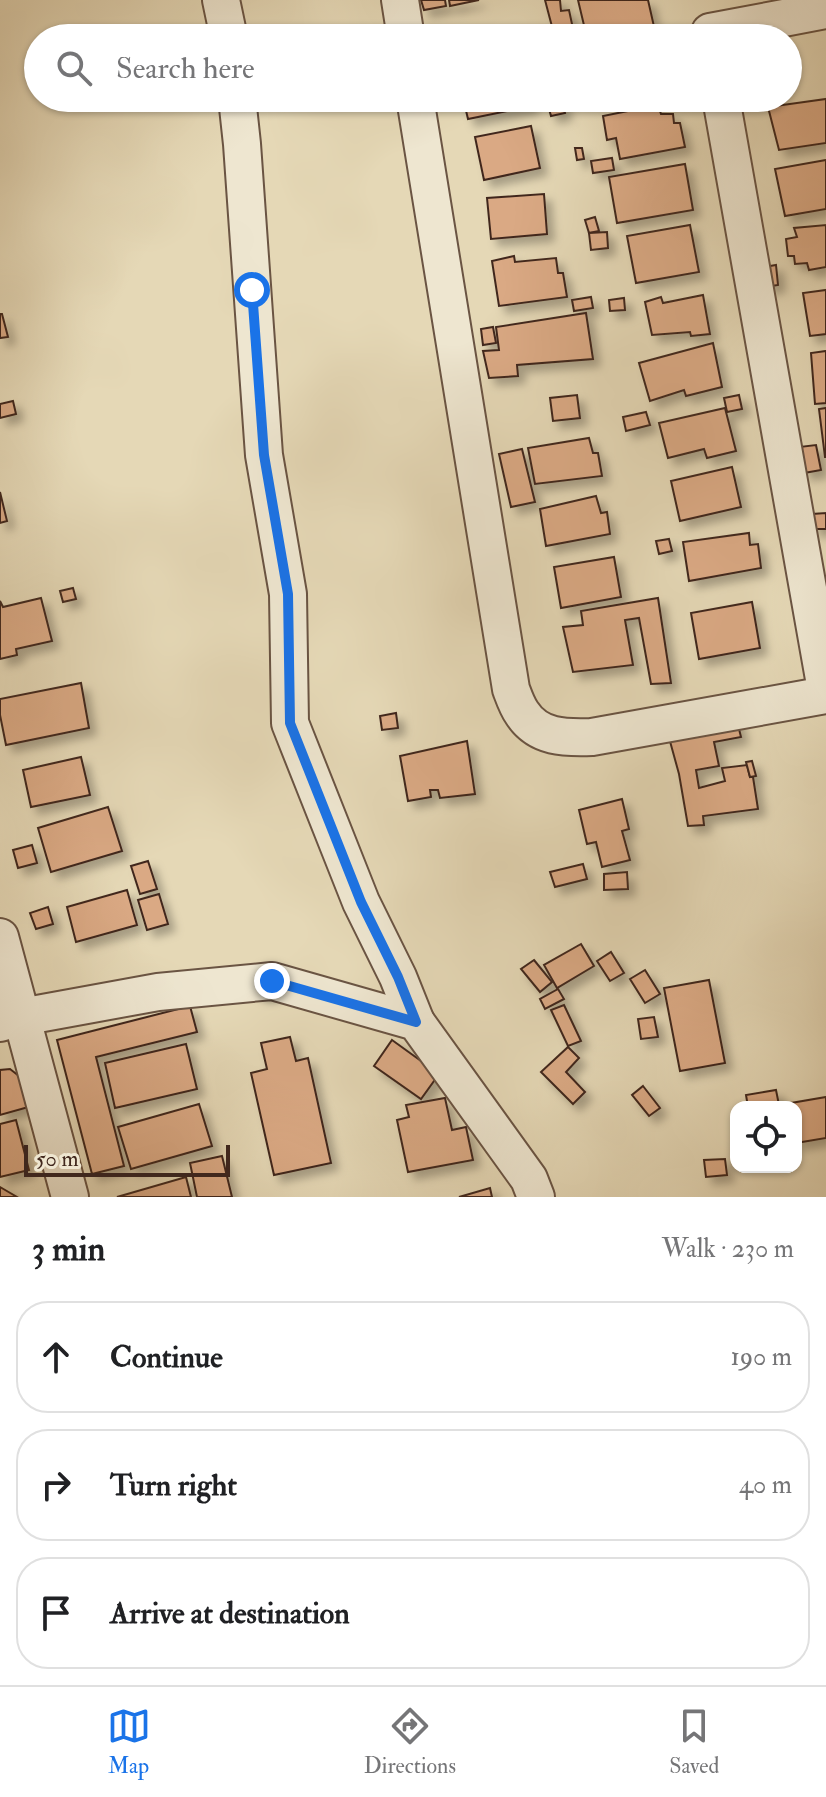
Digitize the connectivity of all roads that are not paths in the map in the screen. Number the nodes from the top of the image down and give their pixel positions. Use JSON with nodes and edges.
{"nodes":[{"id":1,"x":221,"y":0,"type":"edge"},
{"id":2,"x":400,"y":0,"type":"edge"},
{"id":3,"x":826,"y":10,"type":"edge"},
{"id":4,"x":708,"y":23,"type":"edge"},
{"id":5,"x":226,"y":24,"type":"edge"},
{"id":6,"x":404,"y":24,"type":"edge"},
{"id":7,"x":239,"y":112,"type":"edge"},
{"id":8,"x":417,"y":112,"type":"edge"},
{"id":9,"x":723,"y":112,"type":"edge"},
{"id":10,"x":826,"y":693,"type":"edge"},
{"id":11,"x":0,"y":937,"type":"edge"},
{"id":12,"x":10,"y":1020,"type":"edge"},
{"id":13,"x":416,"y":1022,"type":"junction"},
{"id":14,"x":70,"y":1197,"type":"edge"},
{"id":15,"x":536,"y":1197,"type":"edge"}],
"edges":[{"from":1,"to":5,"type":"street"},
{"from":2,"to":6,"type":"street"},
{"from":3,"to":4,"type":"street"},
{"from":7,"to":13,"type":"street"},
{"from":8,"to":10,"type":"street"},
{"from":9,"to":10,"type":"street"},
{"from":11,"to":12,"type":"street"},
{"from":12,"to":13,"type":"street"},
{"from":12,"to":14,"type":"street"},
{"from":13,"to":15,"type":"street"}]}
